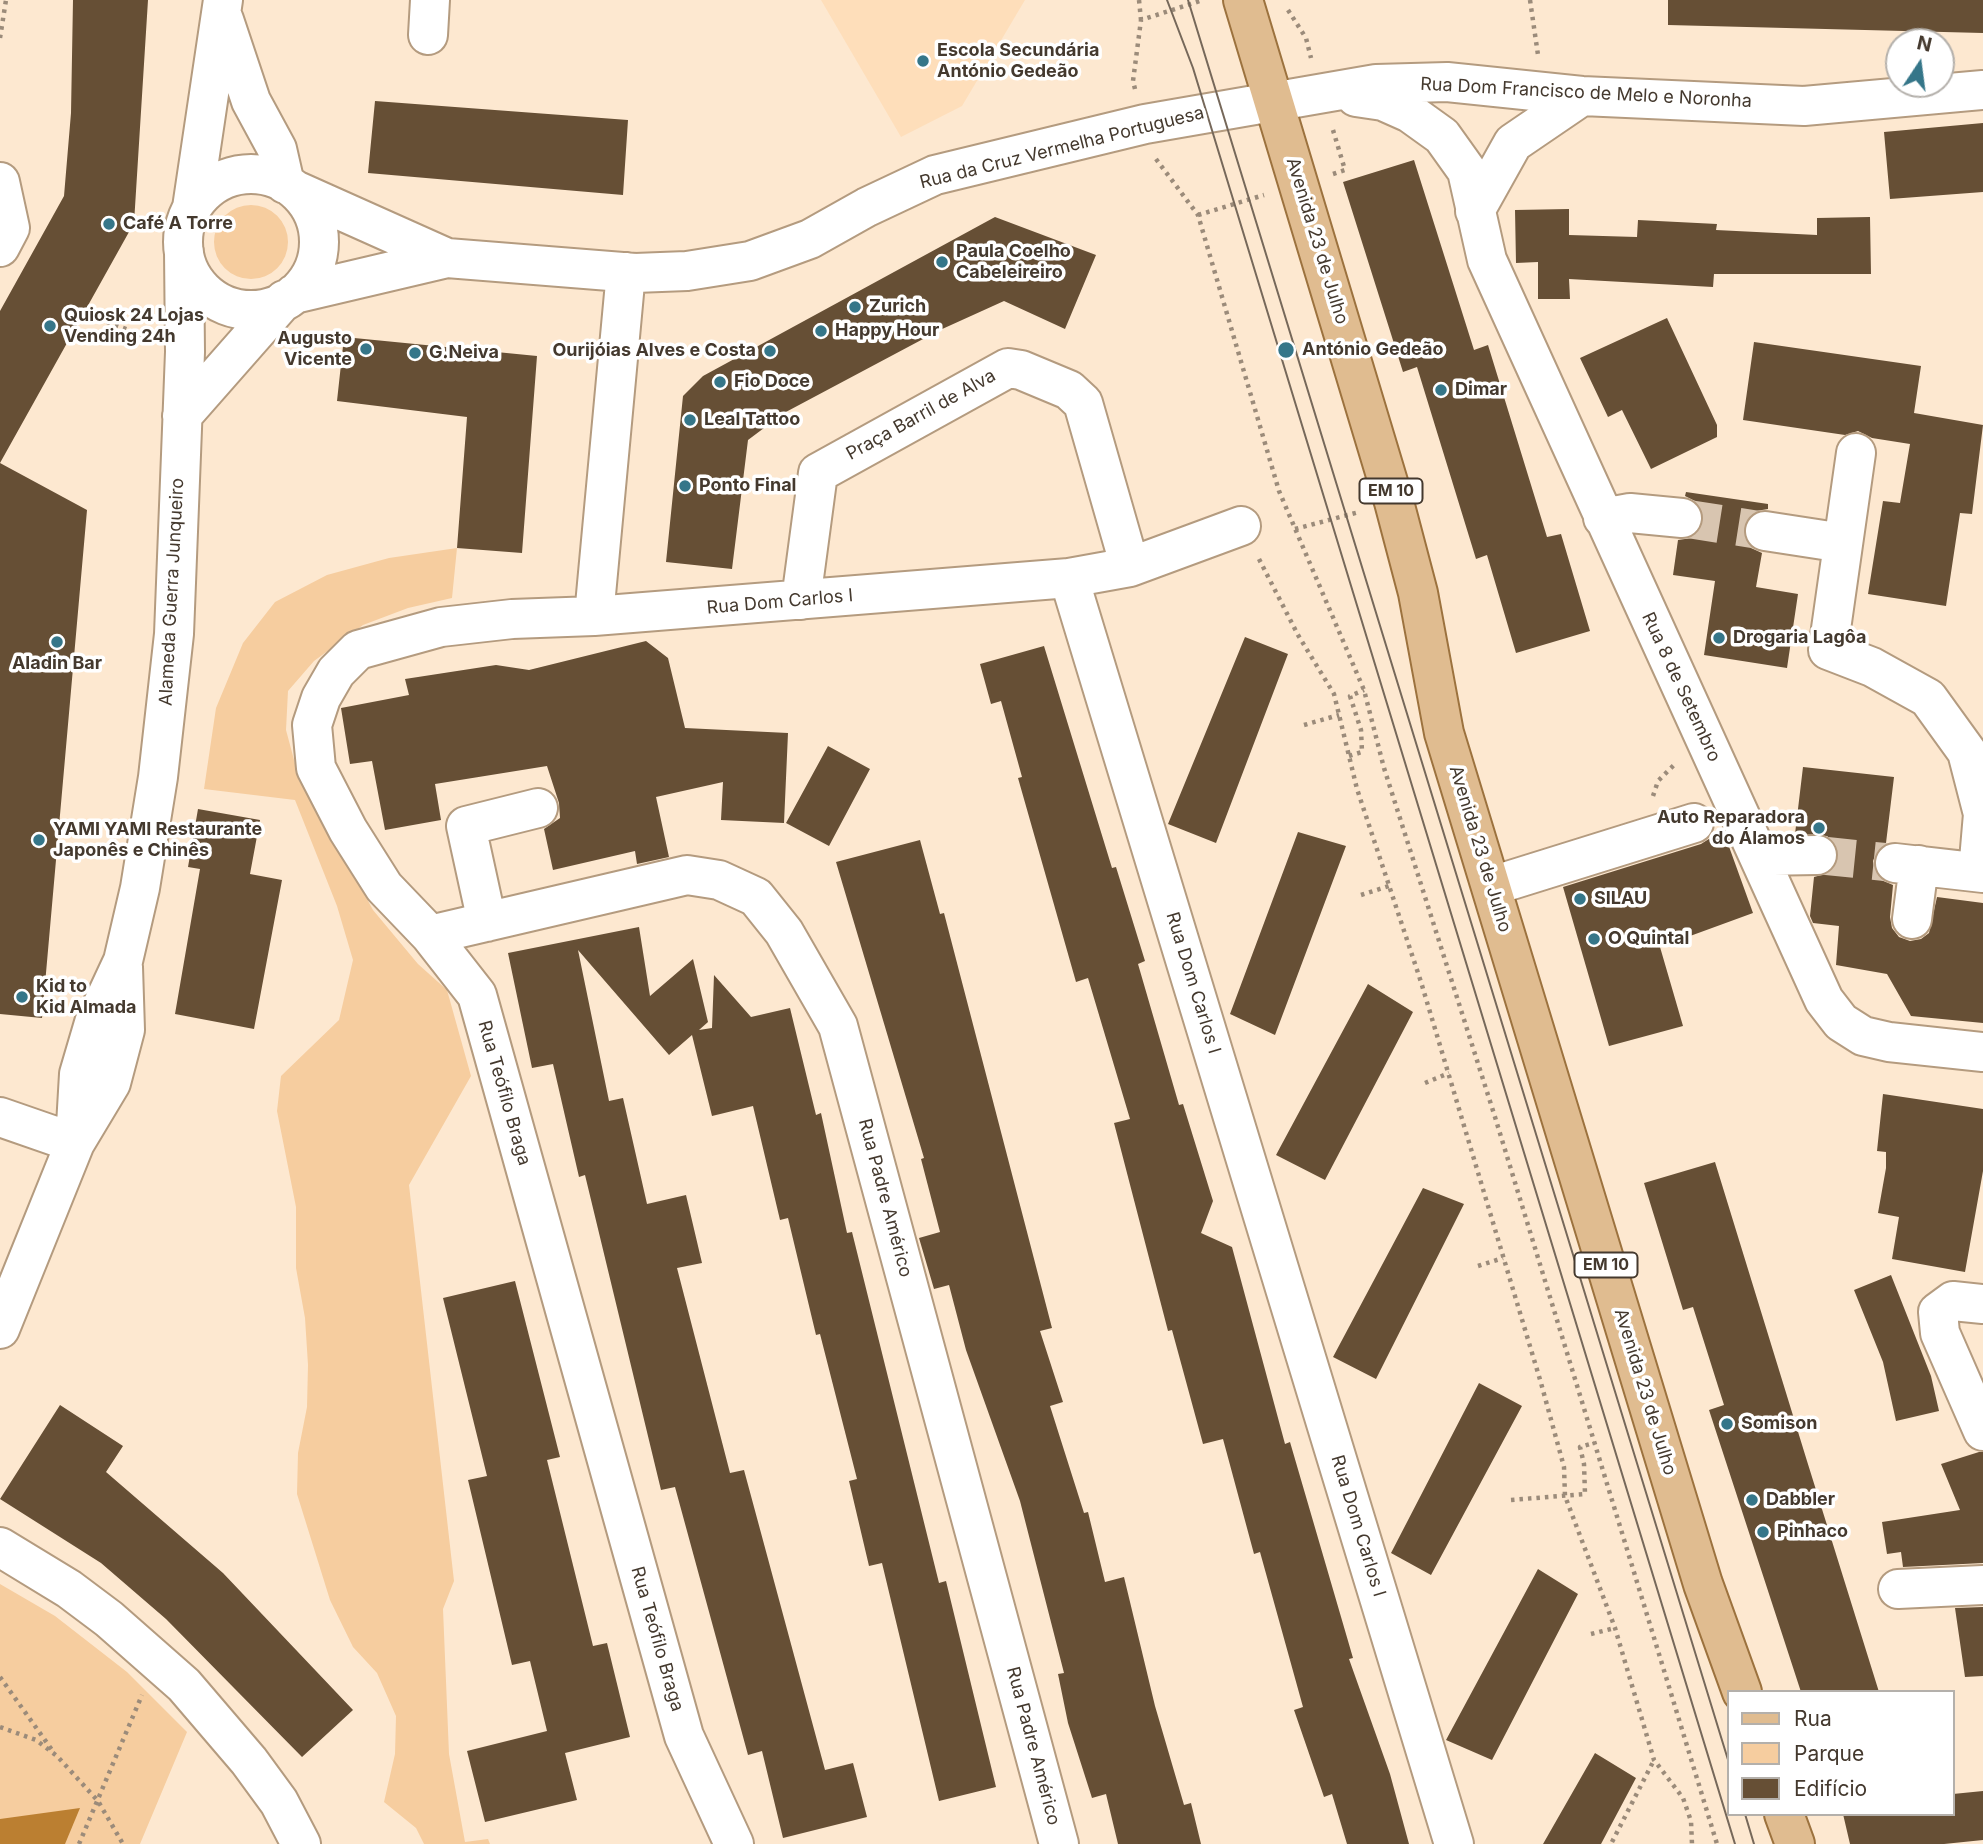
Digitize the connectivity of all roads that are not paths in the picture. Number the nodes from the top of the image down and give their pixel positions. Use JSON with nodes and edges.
{"nodes":[{"id":1,"x":1243,"y":0,"type":"edge"},
{"id":2,"x":223,"y":7,"type":"edge"},
{"id":3,"x":1983,"y":90,"type":"edge"},
{"id":4,"x":1321,"y":92,"type":"junction"},
{"id":5,"x":1582,"y":96,"type":"junction"},
{"id":6,"x":1274,"y":100,"type":"junction"},
{"id":7,"x":0,"y":182,"type":"edge"},
{"id":8,"x":290,"y":187,"type":"junction"},
{"id":9,"x":192,"y":208,"type":"junction"},
{"id":10,"x":1475,"y":211,"type":"junction"},
{"id":11,"x":0,"y":247,"type":"edge"},
{"id":12,"x":184,"y":252,"type":"junction"},
{"id":13,"x":447,"y":258,"type":"junction"},
{"id":14,"x":626,"y":272,"type":"junction"},
{"id":15,"x":289,"y":297,"type":"junction"},
{"id":16,"x":181,"y":416,"type":"junction"},
{"id":17,"x":1856,"y":453,"type":"dead end"},
{"id":18,"x":1603,"y":518,"type":"junction"},
{"id":19,"x":1682,"y":518,"type":"tunnel mouth"},
{"id":20,"x":1241,"y":526,"type":"road end"},
{"id":21,"x":1765,"y":531,"type":"tunnel mouth"},
{"id":22,"x":1843,"y":543,"type":"junction"},
{"id":23,"x":1130,"y":567,"type":"junction"},
{"id":24,"x":1069,"y":578,"type":"junction"},
{"id":25,"x":801,"y":600,"type":"junction"},
{"id":26,"x":594,"y":616,"type":"junction"},
{"id":27,"x":538,"y":808,"type":"dead end"},
{"id":28,"x":1694,"y":823,"type":"dead end"},
{"id":29,"x":1817,"y":855,"type":"tunnel mouth"},
{"id":30,"x":1759,"y":856,"type":"junction"},
{"id":31,"x":1980,"y":872,"type":"edge"},
{"id":32,"x":1492,"y":886,"type":"junction"},
{"id":33,"x":1912,"y":919,"type":"dead end"},
{"id":34,"x":487,"y":922,"type":"junction"},
{"id":35,"x":430,"y":935,"type":"junction"},
{"id":36,"x":1983,"y":1052,"type":"edge"},
{"id":37,"x":0,"y":1117,"type":"edge"},
{"id":38,"x":75,"y":1143,"type":"junction"},
{"id":39,"x":1983,"y":1304,"type":"edge"},
{"id":40,"x":0,"y":1329,"type":"edge"},
{"id":41,"x":1983,"y":1431,"type":"edge"},
{"id":42,"x":0,"y":1547,"type":"edge"},
{"id":43,"x":1983,"y":1585,"type":"edge"},
{"id":44,"x":1898,"y":1589,"type":"dead end"},
{"id":45,"x":1741,"y":1690,"type":"edge"},
{"id":46,"x":1785,"y":1816,"type":"edge"},
{"id":47,"x":728,"y":1829,"type":"edge"},
{"id":48,"x":301,"y":1844,"type":"edge"},
{"id":49,"x":1059,"y":1844,"type":"edge"},
{"id":50,"x":1454,"y":1844,"type":"edge"},
{"id":51,"x":1794,"y":1844,"type":"edge"}],
"edges":[{"from":1,"to":6,"type":"main road","name":"Avenida 23 de Julho","number":"EM 10"},
{"from":2,"to":8,"type":"street"},
{"from":2,"to":9,"type":"street"},
{"from":3,"to":5,"type":"street","name":"Rua Dom Francisco de Melo e Noronha"},
{"from":4,"to":5,"type":"street","name":"Rua Dom Francisco de Melo e Noronha"},
{"from":4,"to":6,"type":"street","name":"Rua Dom Francisco de Melo e Noronha"},
{"from":4,"to":10,"type":"street","name":"Rua 8 de Setembro"},
{"from":5,"to":10,"type":"street"},
{"from":6,"to":14,"type":"street","name":"Rua da Cruz Vermelha Portuguesa"},
{"from":6,"to":32,"type":"main road","name":"Avenida 23 de Julho","number":"EM 10"},
{"from":7,"to":11,"type":"street"},
{"from":8,"to":9,"type":"street"},
{"from":8,"to":13,"type":"street","name":"Rua da Cruz Vermelha Portuguesa"},
{"from":8,"to":15,"type":"street"},
{"from":9,"to":12,"type":"street"},
{"from":10,"to":18,"type":"street","name":"Rua 8 de Setembro"},
{"from":12,"to":15,"type":"street"},
{"from":12,"to":16,"type":"street","name":"Alameda Guerra Junqueiro"},
{"from":13,"to":14,"type":"street","name":"Rua da Cruz Vermelha Portuguesa"},
{"from":13,"to":15,"type":"street","name":"Rua da Cruz Vermelha Portuguesa"},
{"from":14,"to":26,"type":"street"},
{"from":15,"to":16,"type":"street"},
{"from":16,"to":38,"type":"street","name":"Alameda Guerra Junqueiro"},
{"from":17,"to":22,"type":"street"},
{"from":18,"to":19,"type":"street"},
{"from":18,"to":30,"type":"street","name":"Rua 8 de Setembro"},
{"from":20,"to":23,"type":"street"},
{"from":21,"to":22,"type":"street"},
{"from":22,"to":31,"type":"street"},
{"from":23,"to":24,"type":"street"},
{"from":23,"to":25,"type":"street","name":"Praça Barril de Alva"},
{"from":24,"to":25,"type":"street","name":"Rua Dom Carlos I"},
{"from":24,"to":50,"type":"street","name":"Rua Dom Carlos I"},
{"from":25,"to":26,"type":"street","name":"Rua Dom Carlos I"},
{"from":26,"to":35,"type":"street","name":"Rua Teófilo Braga"},
{"from":27,"to":34,"type":"street"},
{"from":28,"to":32,"type":"street"},
{"from":29,"to":30,"type":"street"},
{"from":30,"to":36,"type":"street","name":"Rua 8 de Setembro"},
{"from":31,"to":33,"type":"street"},
{"from":32,"to":45,"type":"main road","name":"Avenida 23 de Julho","number":"EM 10"},
{"from":34,"to":35,"type":"street","name":"Rua Padre Américo"},
{"from":34,"to":49,"type":"street","name":"Rua Padre Américo"},
{"from":35,"to":47,"type":"street","name":"Rua Teófilo Braga"},
{"from":37,"to":38,"type":"street"},
{"from":38,"to":40,"type":"street","name":"Alameda Guerra Junqueiro"},
{"from":39,"to":41,"type":"street"},
{"from":42,"to":48,"type":"street"},
{"from":43,"to":44,"type":"street"},
{"from":46,"to":51,"type":"main road"}]}
